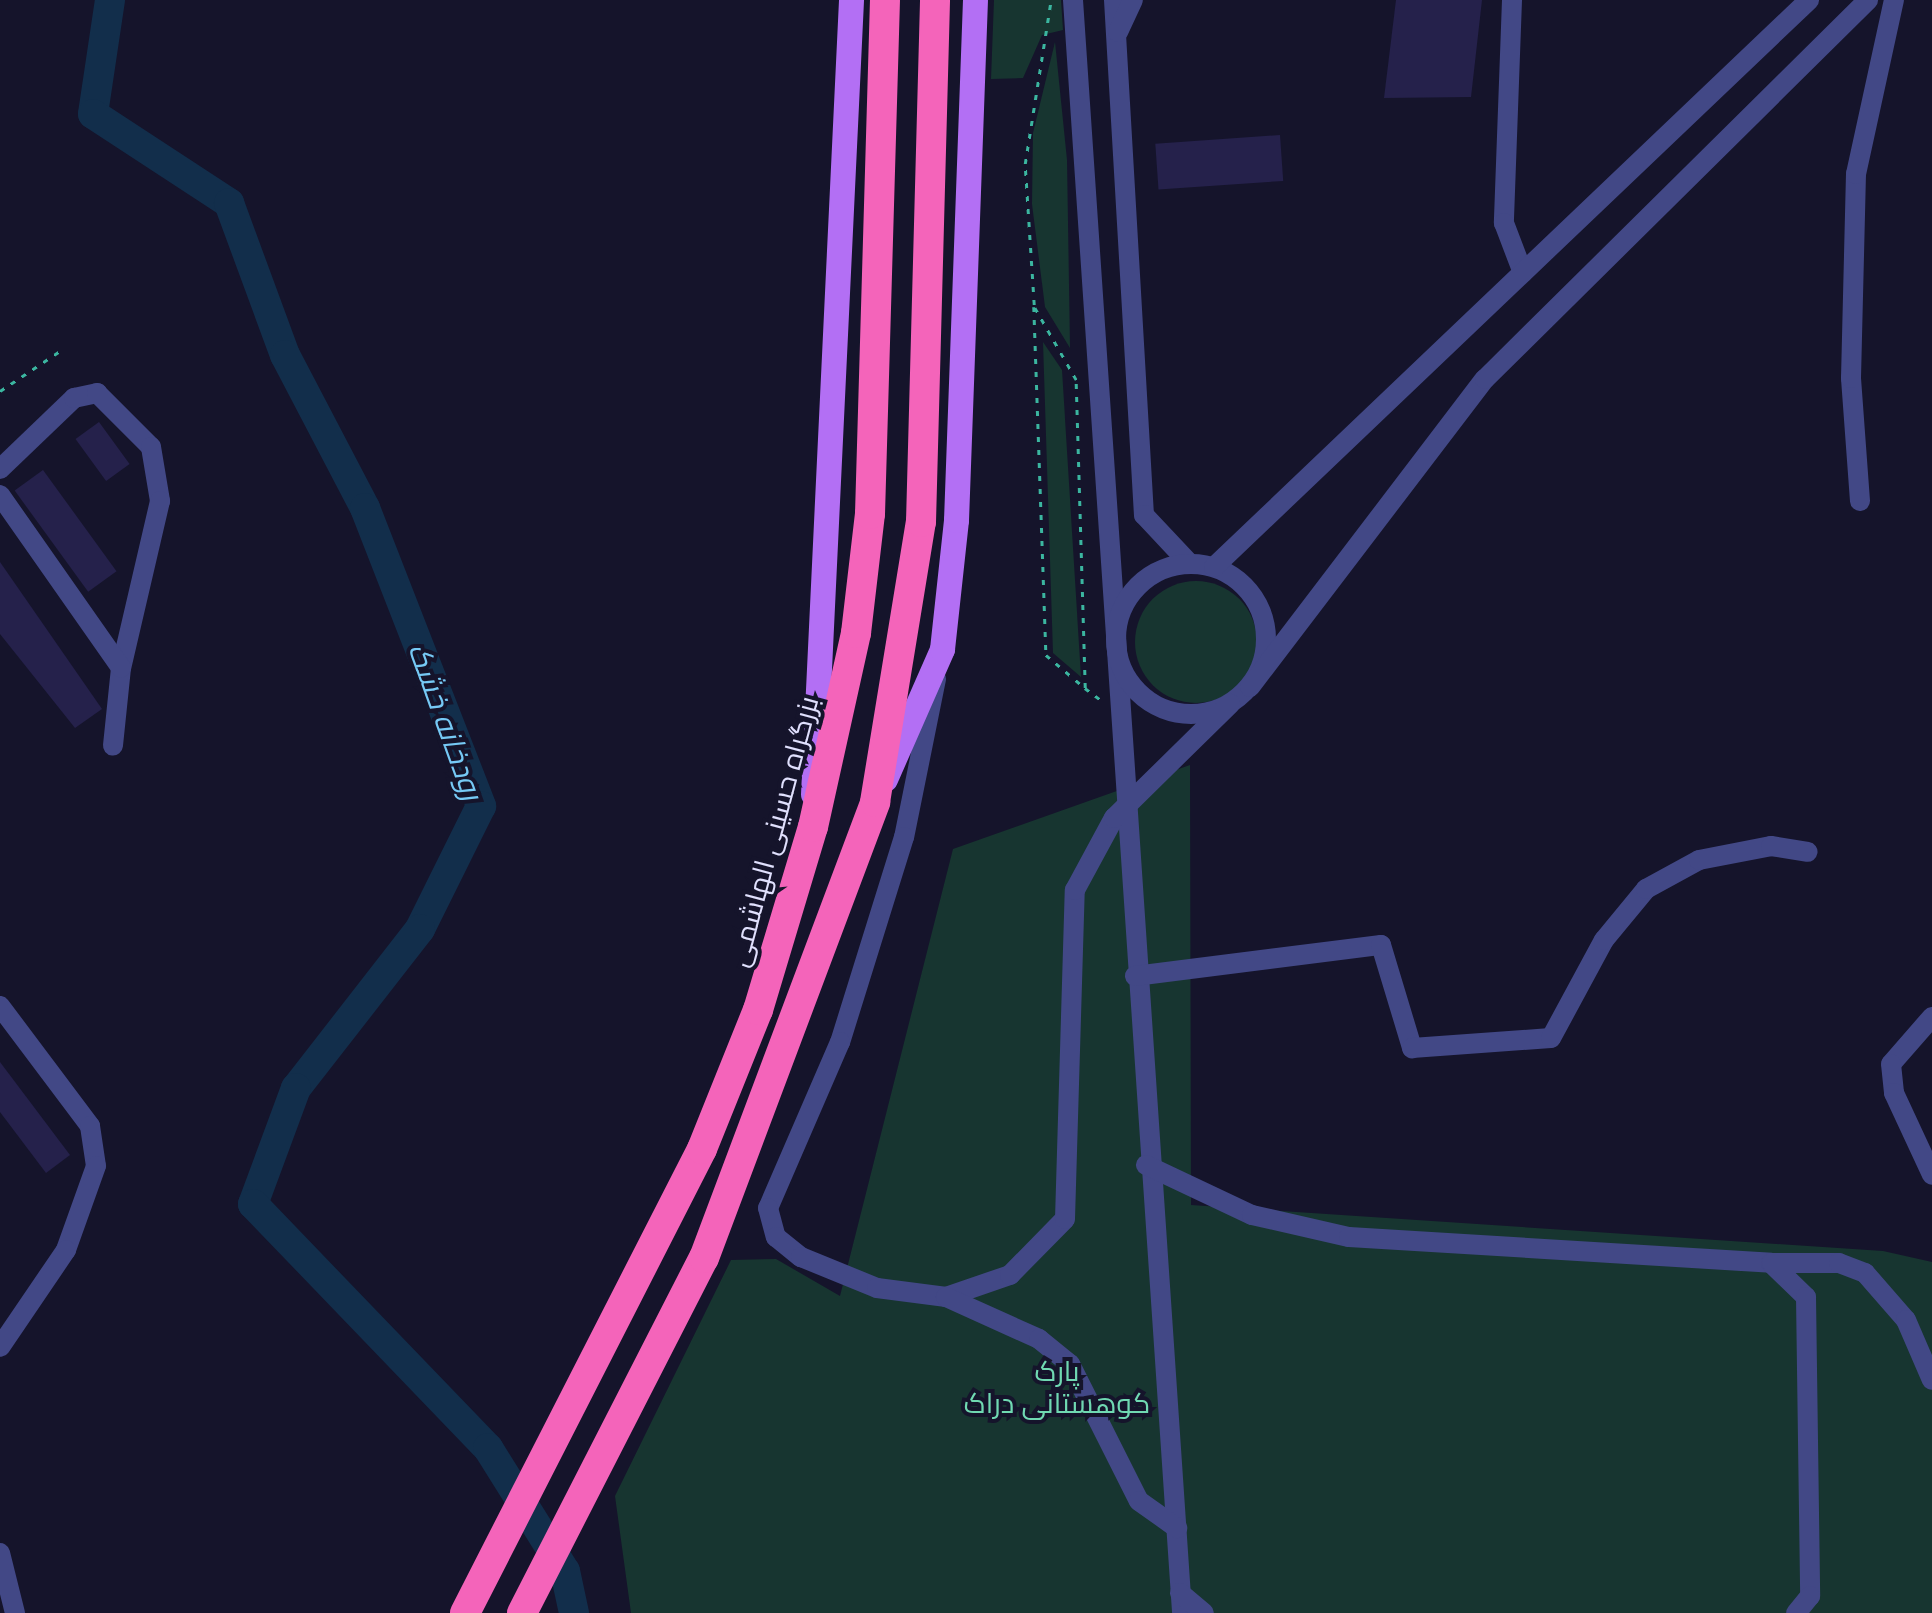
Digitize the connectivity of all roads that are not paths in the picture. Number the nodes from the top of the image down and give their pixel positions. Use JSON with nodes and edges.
{"nodes":[{"id":1,"x":851,"y":0,"type":"edge"},
{"id":2,"x":886,"y":0,"type":"edge"},
{"id":3,"x":936,"y":0,"type":"edge"},
{"id":4,"x":974,"y":0,"type":"edge"},
{"id":5,"x":1072,"y":0,"type":"edge"},
{"id":6,"x":1114,"y":0,"type":"edge"},
{"id":7,"x":1133,"y":0,"type":"edge"},
{"id":8,"x":1512,"y":0,"type":"edge"},
{"id":9,"x":1809,"y":0,"type":"edge"},
{"id":10,"x":1868,"y":0,"type":"edge"},
{"id":11,"x":1894,"y":0,"type":"edge"},
{"id":12,"x":1115,"y":38,"type":"junction"},
{"id":13,"x":1523,"y":273,"type":"junction"},
{"id":14,"x":1135,"y":438,"type":"junction"},
{"id":15,"x":1102,"y":440,"type":"junction"},
{"id":16,"x":0,"y":469,"type":"edge"},
{"id":17,"x":0,"y":495,"type":"edge"},
{"id":18,"x":1860,"y":501,"type":"dead end"},
{"id":19,"x":1190,"y":564,"type":"junction"},
{"id":20,"x":1214,"y":568,"type":"junction"},
{"id":21,"x":1115,"y":642,"type":"junction"},
{"id":22,"x":942,"y":649,"type":"junction"},
{"id":23,"x":121,"y":668,"type":"junction"},
{"id":24,"x":1250,"y":687,"type":"junction"},
{"id":25,"x":1230,"y":704,"type":"junction"},
{"id":26,"x":113,"y":746,"type":"dead end"},
{"id":27,"x":1130,"y":800,"type":"junction"},
{"id":28,"x":875,"y":802,"type":"junction"},
{"id":29,"x":813,"y":827,"type":"junction"},
{"id":30,"x":1808,"y":852,"type":"dead end"},
{"id":31,"x":1135,"y":976,"type":"junction"},
{"id":32,"x":0,"y":1006,"type":"edge"},
{"id":33,"x":1932,"y":1017,"type":"edge"},
{"id":34,"x":1146,"y":1165,"type":"junction"},
{"id":35,"x":1932,"y":1175,"type":"edge"},
{"id":36,"x":1771,"y":1263,"type":"junction"},
{"id":37,"x":946,"y":1297,"type":"junction"},
{"id":38,"x":0,"y":1347,"type":"edge"},
{"id":39,"x":1932,"y":1380,"type":"edge"},
{"id":40,"x":1177,"y":1528,"type":"junction"},
{"id":41,"x":0,"y":1553,"type":"edge"},
{"id":42,"x":1181,"y":1603,"type":"edge"},
{"id":43,"x":15,"y":1613,"type":"edge"},
{"id":44,"x":466,"y":1613,"type":"edge"},
{"id":45,"x":522,"y":1613,"type":"edge"},
{"id":46,"x":1204,"y":1613,"type":"edge"},
{"id":47,"x":1796,"y":1613,"type":"edge"}],
"edges":[{"from":1,"to":29,"type":"main road"},
{"from":2,"to":29,"type":"highway","name":"بزرگراه حسینی الهاشمی"},
{"from":3,"to":28,"type":"highway"},
{"from":4,"to":22,"type":"main road"},
{"from":5,"to":15,"type":"street"},
{"from":6,"to":12,"type":"street"},
{"from":7,"to":12,"type":"street"},
{"from":8,"to":13,"type":"street"},
{"from":9,"to":13,"type":"street"},
{"from":10,"to":24,"type":"street"},
{"from":11,"to":18,"type":"street"},
{"from":12,"to":14,"type":"street"},
{"from":13,"to":20,"type":"street"},
{"from":14,"to":15,"type":"street"},
{"from":14,"to":19,"type":"street"},
{"from":15,"to":21,"type":"street"},
{"from":16,"to":23,"type":"street"},
{"from":17,"to":23,"type":"street"},
{"from":19,"to":20,"type":"street"},
{"from":19,"to":21,"type":"street"},
{"from":20,"to":24,"type":"street"},
{"from":21,"to":25,"type":"street"},
{"from":21,"to":27,"type":"street"},
{"from":22,"to":28,"type":"main road"},
{"from":22,"to":37,"type":"street"},
{"from":23,"to":26,"type":"street"},
{"from":24,"to":25,"type":"street"},
{"from":25,"to":27,"type":"street"},
{"from":27,"to":31,"type":"street"},
{"from":27,"to":37,"type":"street"},
{"from":28,"to":45,"type":"highway"},
{"from":29,"to":44,"type":"highway","name":"بزرگراه حسینی الهاشمی"},
{"from":30,"to":31,"type":"street"},
{"from":31,"to":34,"type":"street"},
{"from":32,"to":38,"type":"street"},
{"from":33,"to":35,"type":"street"},
{"from":34,"to":36,"type":"street"},
{"from":34,"to":40,"type":"street"},
{"from":36,"to":39,"type":"street"},
{"from":36,"to":47,"type":"street"},
{"from":37,"to":40,"type":"street"},
{"from":40,"to":42,"type":"street"},
{"from":41,"to":43,"type":"street"},
{"from":42,"to":46,"type":"street"}]}
